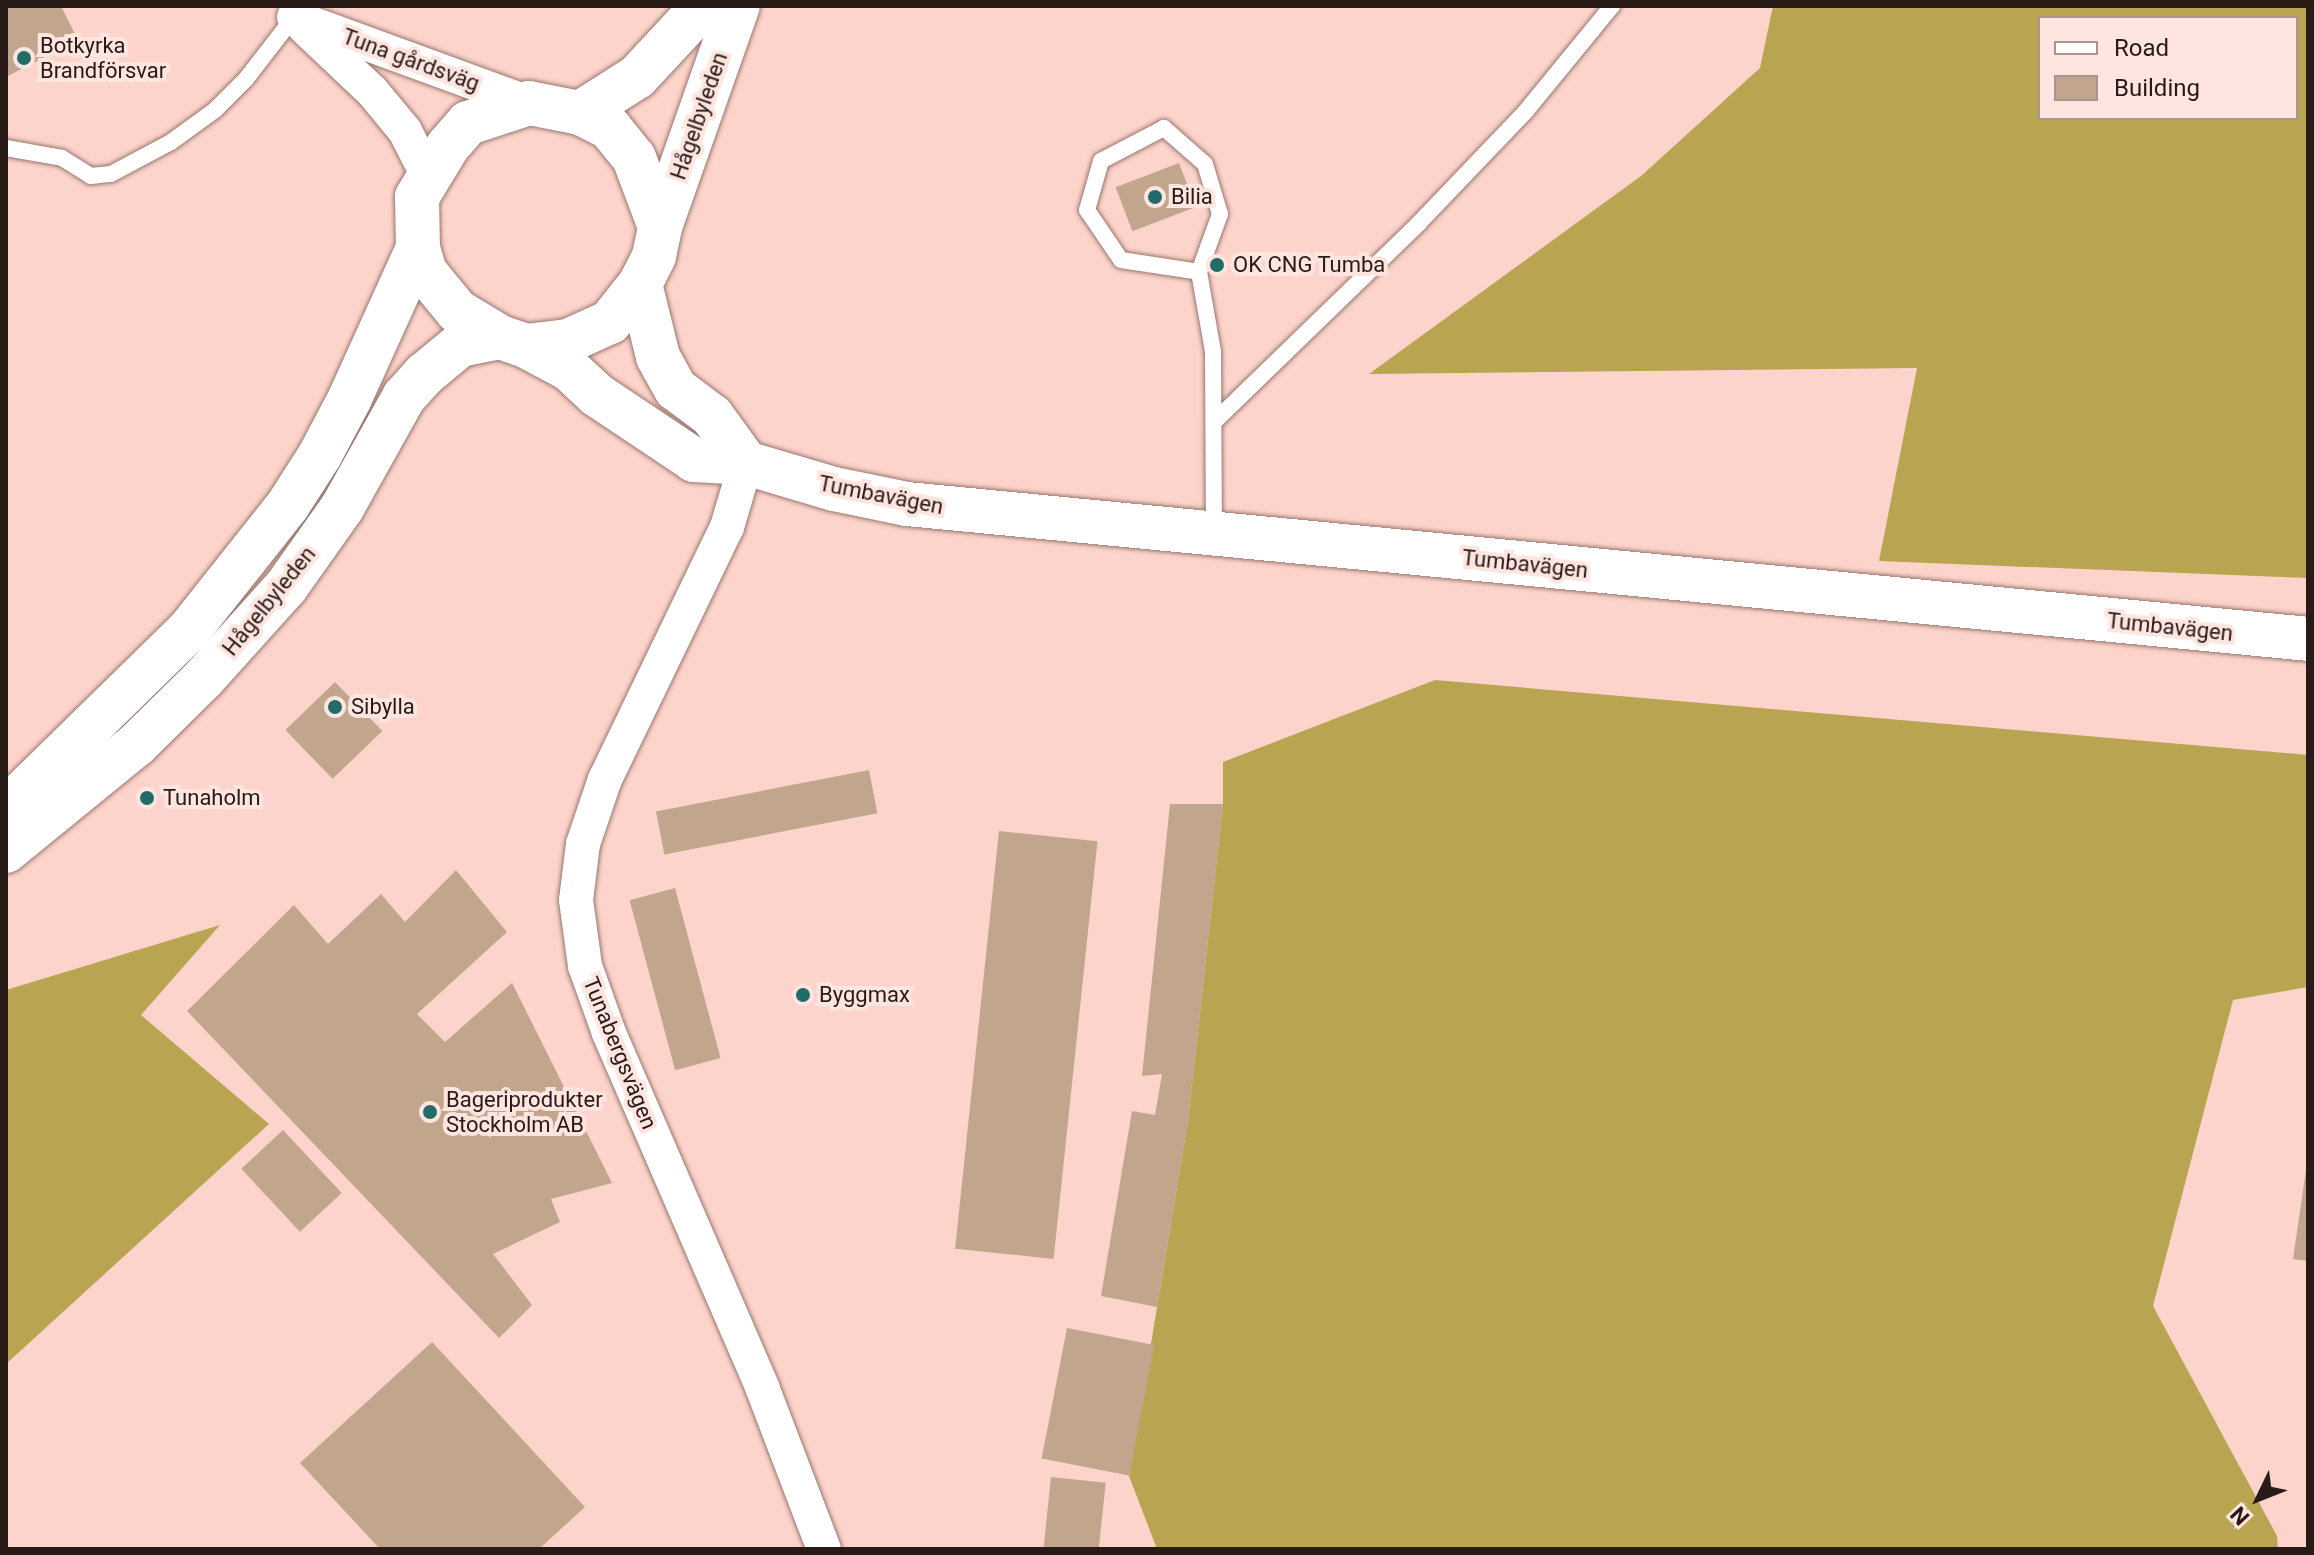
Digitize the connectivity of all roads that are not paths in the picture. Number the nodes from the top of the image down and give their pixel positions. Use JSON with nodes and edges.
{"nodes":[{"id":1,"x":703,"y":6,"type":"edge"},
{"id":2,"x":738,"y":6,"type":"edge"},
{"id":3,"x":1612,"y":6,"type":"edge"},
{"id":4,"x":288,"y":11,"type":"edge"},
{"id":5,"x":529,"y":103,"type":"junction"},
{"id":6,"x":580,"y":113,"type":"junction"},
{"id":7,"x":6,"y":148,"type":"edge"},
{"id":8,"x":428,"y":176,"type":"junction"},
{"id":9,"x":660,"y":227,"type":"junction"},
{"id":10,"x":418,"y":248,"type":"junction"},
{"id":11,"x":1199,"y":272,"type":"junction"},
{"id":12,"x":640,"y":284,"type":"junction"},
{"id":13,"x":513,"y":342,"type":"junction"},
{"id":14,"x":597,"y":395,"type":"junction"},
{"id":15,"x":392,"y":416,"type":"junction"},
{"id":16,"x":1215,"y":421,"type":"junction"},
{"id":17,"x":746,"y":463,"type":"junction"},
{"id":18,"x":1214,"y":533,"type":"junction"},
{"id":19,"x":2308,"y":639,"type":"edge"},
{"id":20,"x":6,"y":809,"type":"edge"},
{"id":21,"x":6,"y":851,"type":"edge"},
{"id":22,"x":824,"y":1549,"type":"edge"}],
"edges":[{"from":1,"to":6,"type":"main road","name":"Hågelbyleden"},
{"from":2,"to":9,"type":"main road","name":"Hågelbyleden"},
{"from":3,"to":16,"type":"lane"},
{"from":4,"to":5,"type":"street","name":"Tuna gårdsväg"},
{"from":4,"to":7,"type":"lane"},
{"from":4,"to":8,"type":"street","name":"Tuna gårdsväg"},
{"from":5,"to":6,"type":"main road"},
{"from":5,"to":8,"type":"main road"},
{"from":6,"to":9,"type":"main road"},
{"from":8,"to":10,"type":"main road"},
{"from":9,"to":12,"type":"main road"},
{"from":10,"to":13,"type":"main road"},
{"from":10,"to":20,"type":"main road","name":"Hågelbyleden"},
{"from":11,"to":11,"type":"lane"},
{"from":11,"to":16,"type":"lane"},
{"from":12,"to":13,"type":"main road"},
{"from":12,"to":17,"type":"main road"},
{"from":13,"to":14,"type":"main road","name":"Tumbavägen"},
{"from":13,"to":15,"type":"main road","name":"Hågelbyleden"},
{"from":14,"to":15,"type":"main road","name":"Tumbavägen"},
{"from":14,"to":17,"type":"main road","name":"Tumbavägen"},
{"from":15,"to":21,"type":"main road","name":"Hågelbyleden"},
{"from":16,"to":18,"type":"lane"},
{"from":17,"to":18,"type":"main road","name":"Tumbavägen"},
{"from":17,"to":22,"type":"street","name":"Tunabergsvägen"},
{"from":18,"to":19,"type":"main road","name":"Tumbavägen"}]}
